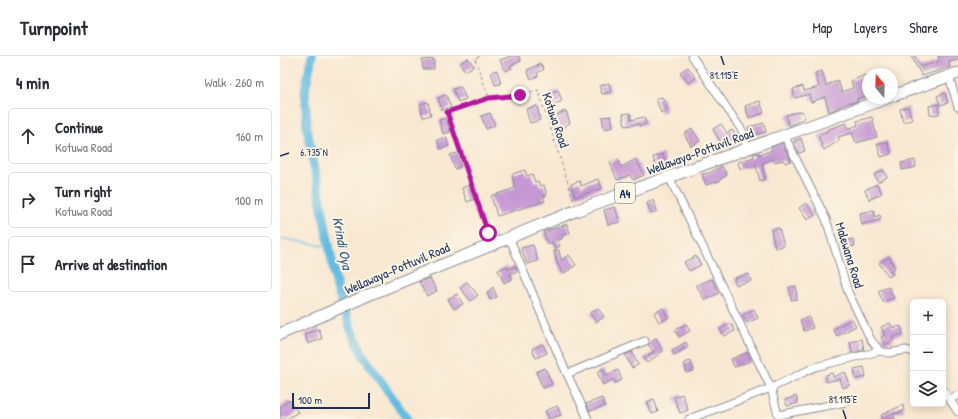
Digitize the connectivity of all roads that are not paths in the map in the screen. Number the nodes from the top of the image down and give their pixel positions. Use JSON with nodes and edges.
{"nodes":[{"id":1,"x":692,"y":56,"type":"edge"},
{"id":2,"x":954,"y":74,"type":"edge"},
{"id":3,"x":898,"y":94,"type":"edge"},
{"id":4,"x":870,"y":104,"type":"edge"},
{"id":5,"x":958,"y":107,"type":"edge"},
{"id":6,"x":784,"y":135,"type":"junction"},
{"id":7,"x":747,"y":148,"type":"junction"},
{"id":8,"x":669,"y":177,"type":"junction"},
{"id":9,"x":509,"y":237,"type":"junction"},
{"id":10,"x":280,"y":334,"type":"edge"},
{"id":11,"x":646,"y":342,"type":"dead end"},
{"id":12,"x":880,"y":351,"type":"junction"},
{"id":13,"x":910,"y":351,"type":"edge"},
{"id":14,"x":567,"y":374,"type":"junction"},
{"id":15,"x":772,"y":388,"type":"junction"},
{"id":16,"x":946,"y":394,"type":"edge"},
{"id":17,"x":958,"y":395,"type":"edge"},
{"id":18,"x":950,"y":399,"type":"junction"},
{"id":19,"x":846,"y":402,"type":"dead end"},
{"id":20,"x":958,"y":412,"type":"edge"},
{"id":21,"x":777,"y":417,"type":"edge"},
{"id":22,"x":588,"y":419,"type":"edge"},
{"id":23,"x":689,"y":419,"type":"edge"}],
"edges":[{"from":1,"to":7,"type":"street"},
{"from":2,"to":3,"type":"highway"},
{"from":2,"to":5,"type":"street"},
{"from":4,"to":6,"type":"highway","name":"Wellawaya-Pottuvil Road","number":"A4"},
{"from":6,"to":7,"type":"highway","name":"Wellawaya-Pottuvil Road","number":"A4"},
{"from":6,"to":12,"type":"street","name":"Malewana Road"},
{"from":7,"to":8,"type":"highway","name":"Wellawaya-Pottuvil Road","number":"A4"},
{"from":8,"to":9,"type":"highway","name":"Wellawaya-Pottuvil Road","number":"A4"},
{"from":8,"to":15,"type":"street"},
{"from":9,"to":10,"type":"highway","name":"Wellawaya-Pottuvil Road","number":"A4"},
{"from":9,"to":14,"type":"street"},
{"from":11,"to":14,"type":"street"},
{"from":12,"to":13,"type":"street"},
{"from":12,"to":15,"type":"street"},
{"from":14,"to":22,"type":"street"},
{"from":15,"to":21,"type":"street"},
{"from":15,"to":23,"type":"street"},
{"from":16,"to":18,"type":"street"},
{"from":17,"to":18,"type":"street"},
{"from":18,"to":20,"type":"street"},
{"from":19,"to":21,"type":"street"}]}
